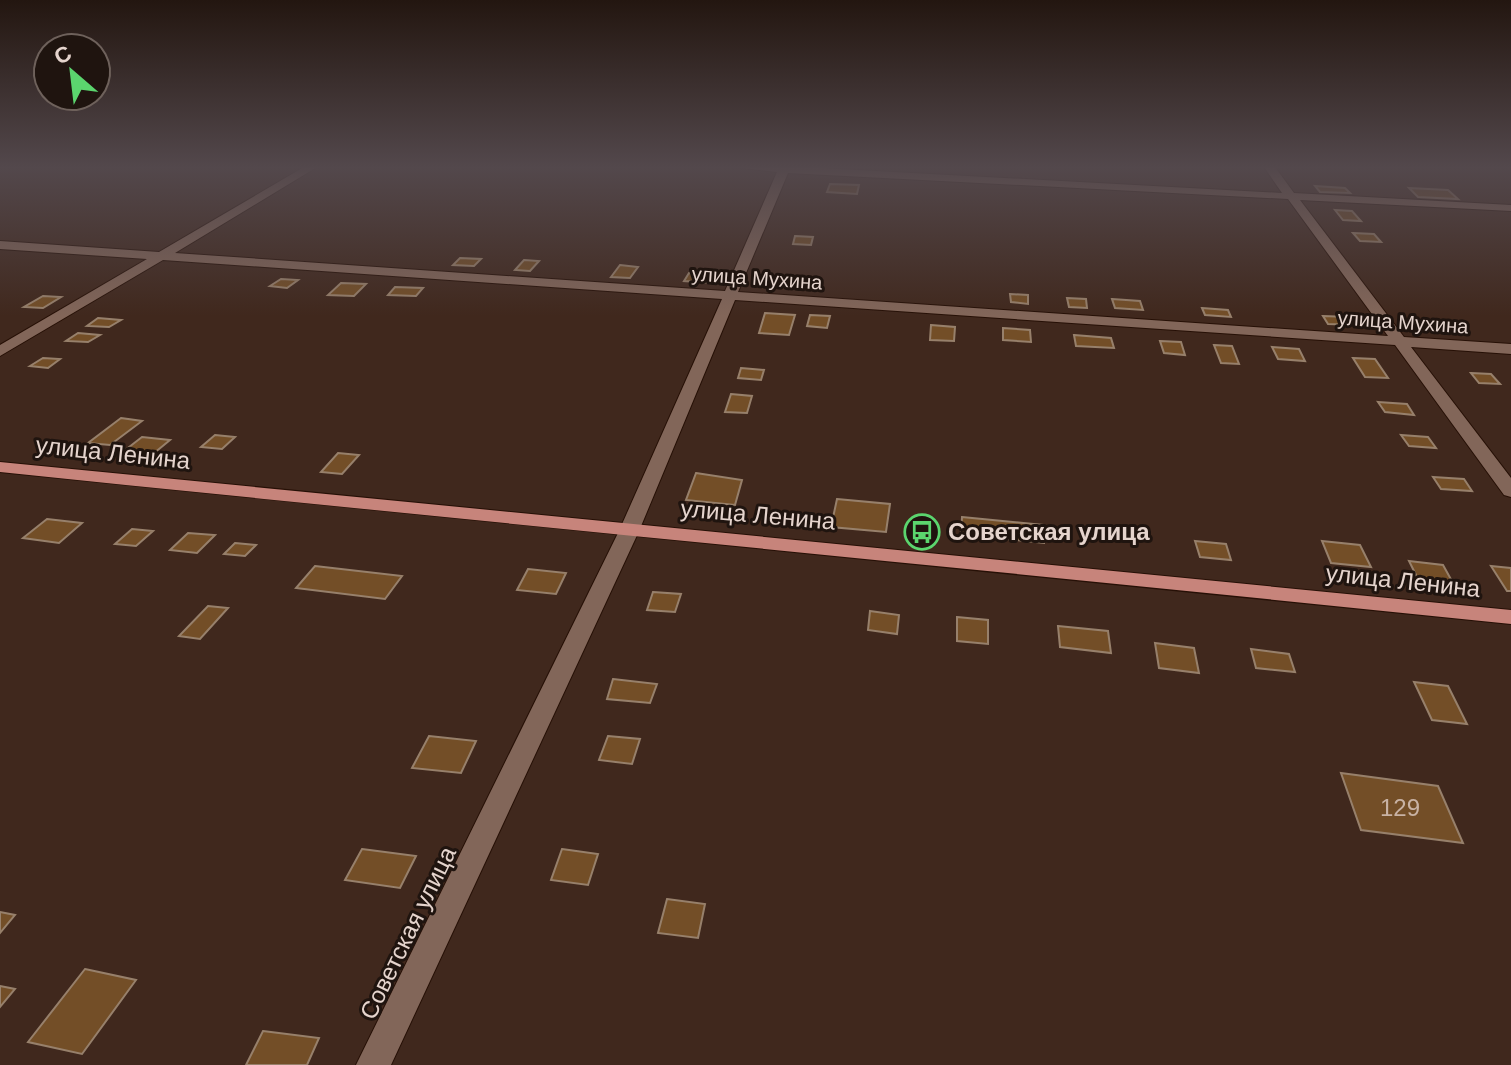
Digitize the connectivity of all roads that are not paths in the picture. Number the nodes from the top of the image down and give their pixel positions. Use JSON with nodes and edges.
{"nodes":[{"id":1,"x":227,"y":217,"type":"edge"},
{"id":2,"x":763,"y":217,"type":"edge"},
{"id":3,"x":1305,"y":217,"type":"edge"},
{"id":4,"x":0,"y":245,"type":"edge"},
{"id":5,"x":159,"y":256,"type":"junction"},
{"id":6,"x":728,"y":296,"type":"junction"},
{"id":7,"x":1398,"y":342,"type":"junction"},
{"id":8,"x":1511,"y":349,"type":"edge"},
{"id":9,"x":0,"y":351,"type":"edge"},
{"id":10,"x":0,"y":467,"type":"edge"},
{"id":11,"x":1511,"y":491,"type":"edge"},
{"id":12,"x":629,"y":531,"type":"junction"},
{"id":13,"x":1511,"y":617,"type":"edge"},
{"id":14,"x":373,"y":1065,"type":"edge"}],
"edges":[{"from":1,"to":5,"type":"street"},
{"from":2,"to":6,"type":"street","name":"Советская улица"},
{"from":3,"to":7,"type":"street"},
{"from":4,"to":5,"type":"street","name":"улица Мухина"},
{"from":5,"to":6,"type":"street","name":"улица Мухина"},
{"from":5,"to":9,"type":"street"},
{"from":6,"to":7,"type":"street","name":"улица Мухина"},
{"from":6,"to":12,"type":"street","name":"Советская улица"},
{"from":7,"to":8,"type":"street","name":"улица Мухина"},
{"from":7,"to":11,"type":"street"},
{"from":10,"to":12,"type":"main road","name":"улица Ленина"},
{"from":12,"to":13,"type":"main road","name":"улица Ленина"},
{"from":12,"to":14,"type":"street","name":"Советская улица"}]}
